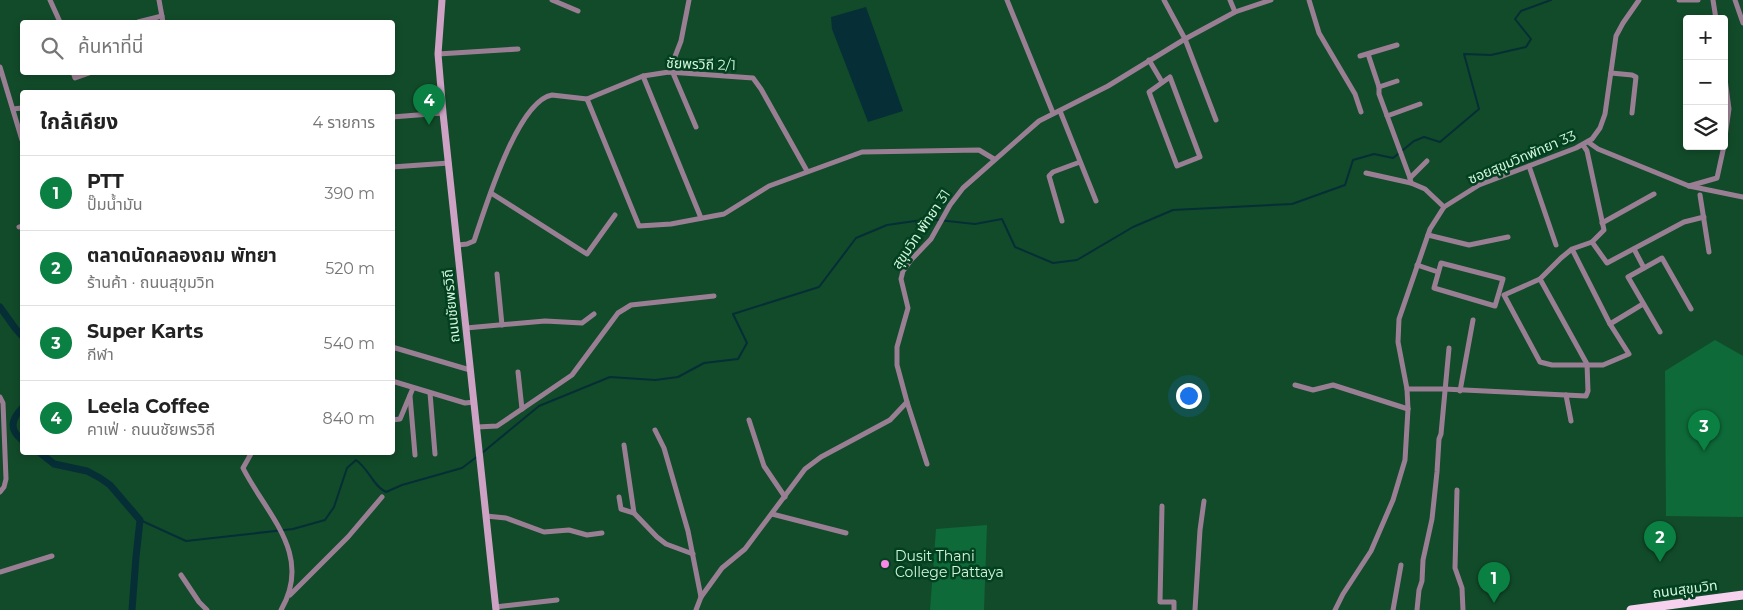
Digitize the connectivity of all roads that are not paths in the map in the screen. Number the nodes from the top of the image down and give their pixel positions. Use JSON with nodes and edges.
{"nodes":[{"id":1,"x":50,"y":0,"type":"edge"},
{"id":2,"x":159,"y":0,"type":"edge"},
{"id":3,"x":442,"y":0,"type":"edge"},
{"id":4,"x":552,"y":0,"type":"edge"},
{"id":5,"x":689,"y":0,"type":"edge"},
{"id":6,"x":1007,"y":0,"type":"edge"},
{"id":7,"x":1164,"y":0,"type":"edge"},
{"id":8,"x":1230,"y":0,"type":"edge"},
{"id":9,"x":1271,"y":0,"type":"edge"},
{"id":10,"x":1308,"y":0,"type":"edge"},
{"id":11,"x":1639,"y":0,"type":"edge"},
{"id":12,"x":1679,"y":0,"type":"edge"},
{"id":13,"x":1691,"y":0,"type":"edge"},
{"id":14,"x":1698,"y":0,"type":"edge"},
{"id":15,"x":1712,"y":0,"type":"edge"},
{"id":16,"x":1735,"y":0,"type":"edge"},
{"id":17,"x":578,"y":11,"type":"dead end"},
{"id":18,"x":1235,"y":12,"type":"junction"},
{"id":19,"x":1715,"y":15,"type":"edge"},
{"id":20,"x":162,"y":16,"type":"junction"},
{"id":21,"x":59,"y":20,"type":"edge"},
{"id":22,"x":146,"y":20,"type":"edge"},
{"id":23,"x":163,"y":20,"type":"edge"},
{"id":24,"x":1743,"y":23,"type":"edge"},
{"id":25,"x":1185,"y":39,"type":"junction"},
{"id":26,"x":1397,"y":45,"type":"dead end"},
{"id":27,"x":518,"y":49,"type":"dead end"},
{"id":28,"x":438,"y":54,"type":"junction"},
{"id":29,"x":1368,"y":54,"type":"junction"},
{"id":30,"x":1360,"y":56,"type":"dead end"},
{"id":31,"x":1149,"y":60,"type":"junction"},
{"id":32,"x":0,"y":67,"type":"edge"},
{"id":33,"x":671,"y":72,"type":"junction"},
{"id":34,"x":1611,"y":73,"type":"junction"},
{"id":35,"x":643,"y":76,"type":"junction"},
{"id":36,"x":1397,"y":81,"type":"dead end"},
{"id":37,"x":1162,"y":82,"type":"junction"},
{"id":38,"x":1379,"y":87,"type":"junction"},
{"id":39,"x":587,"y":99,"type":"junction"},
{"id":40,"x":1728,"y":101,"type":"edge"},
{"id":41,"x":1420,"y":104,"type":"dead end"},
{"id":42,"x":13,"y":108,"type":"junction"},
{"id":43,"x":20,"y":108,"type":"edge"},
{"id":44,"x":1060,"y":111,"type":"junction"},
{"id":45,"x":1361,"y":112,"type":"dead end"},
{"id":46,"x":442,"y":113,"type":"junction"},
{"id":47,"x":1632,"y":113,"type":"dead end"},
{"id":48,"x":1053,"y":114,"type":"junction"},
{"id":49,"x":1387,"y":116,"type":"junction"},
{"id":50,"x":1728,"y":116,"type":"edge"},
{"id":51,"x":395,"y":117,"type":"edge"},
{"id":52,"x":1216,"y":120,"type":"dead end"},
{"id":53,"x":696,"y":127,"type":"dead end"},
{"id":54,"x":20,"y":133,"type":"edge"},
{"id":55,"x":1586,"y":143,"type":"junction"},
{"id":56,"x":1723,"y":150,"type":"edge"},
{"id":57,"x":994,"y":159,"type":"junction"},
{"id":58,"x":1427,"y":161,"type":"dead end"},
{"id":59,"x":1080,"y":162,"type":"junction"},
{"id":60,"x":448,"y":164,"type":"junction"},
{"id":61,"x":1529,"y":166,"type":"junction"},
{"id":62,"x":395,"y":167,"type":"edge"},
{"id":63,"x":807,"y":171,"type":"junction"},
{"id":64,"x":1366,"y":173,"type":"dead end"},
{"id":65,"x":1410,"y":180,"type":"junction"},
{"id":66,"x":1689,"y":186,"type":"junction"},
{"id":67,"x":491,"y":193,"type":"junction"},
{"id":68,"x":1654,"y":194,"type":"dead end"},
{"id":69,"x":1700,"y":194,"type":"dead end"},
{"id":70,"x":1743,"y":197,"type":"edge"},
{"id":71,"x":1096,"y":201,"type":"dead end"},
{"id":72,"x":1444,"y":207,"type":"junction"},
{"id":73,"x":615,"y":215,"type":"dead end"},
{"id":74,"x":1704,"y":217,"type":"junction"},
{"id":75,"x":700,"y":218,"type":"junction"},
{"id":76,"x":1062,"y":221,"type":"dead end"},
{"id":77,"x":1602,"y":223,"type":"junction"},
{"id":78,"x":1428,"y":235,"type":"junction"},
{"id":79,"x":1508,"y":237,"type":"dead end"},
{"id":80,"x":1592,"y":242,"type":"junction"},
{"id":81,"x":458,"y":245,"type":"junction"},
{"id":82,"x":1556,"y":245,"type":"dead end"},
{"id":83,"x":1572,"y":249,"type":"junction"},
{"id":84,"x":1634,"y":249,"type":"junction"},
{"id":85,"x":1709,"y":252,"type":"dead end"},
{"id":86,"x":1417,"y":265,"type":"junction"},
{"id":87,"x":1644,"y":268,"type":"junction"},
{"id":88,"x":1438,"y":272,"type":"junction"},
{"id":89,"x":497,"y":274,"type":"dead end"},
{"id":90,"x":1540,"y":279,"type":"junction"},
{"id":91,"x":714,"y":296,"type":"dead end"},
{"id":92,"x":1643,"y":304,"type":"junction"},
{"id":93,"x":1691,"y":309,"type":"dead end"},
{"id":94,"x":594,"y":314,"type":"dead end"},
{"id":95,"x":1473,"y":320,"type":"dead end"},
{"id":96,"x":502,"y":324,"type":"junction"},
{"id":97,"x":1610,"y":324,"type":"junction"},
{"id":98,"x":466,"y":328,"type":"junction"},
{"id":99,"x":1660,"y":332,"type":"dead end"},
{"id":100,"x":395,"y":348,"type":"edge"},
{"id":101,"x":1449,"y":348,"type":"dead end"},
{"id":102,"x":1587,"y":364,"type":"junction"},
{"id":103,"x":470,"y":370,"type":"junction"},
{"id":104,"x":518,"y":372,"type":"dead end"},
{"id":105,"x":395,"y":382,"type":"edge"},
{"id":106,"x":1295,"y":385,"type":"dead end"},
{"id":107,"x":413,"y":388,"type":"junction"},
{"id":108,"x":1407,"y":389,"type":"junction"},
{"id":109,"x":1444,"y":389,"type":"junction"},
{"id":110,"x":1460,"y":391,"type":"junction"},
{"id":111,"x":430,"y":393,"type":"junction"},
{"id":112,"x":1566,"y":395,"type":"junction"},
{"id":113,"x":410,"y":396,"type":"junction"},
{"id":114,"x":0,"y":397,"type":"edge"},
{"id":115,"x":474,"y":402,"type":"junction"},
{"id":116,"x":907,"y":402,"type":"junction"},
{"id":117,"x":1408,"y":408,"type":"junction"},
{"id":118,"x":522,"y":410,"type":"junction"},
{"id":119,"x":395,"y":420,"type":"edge"},
{"id":120,"x":749,"y":420,"type":"dead end"},
{"id":121,"x":1571,"y":421,"type":"dead end"},
{"id":122,"x":477,"y":428,"type":"junction"},
{"id":123,"x":655,"y":430,"type":"dead end"},
{"id":124,"x":624,"y":445,"type":"dead end"},
{"id":125,"x":435,"y":454,"type":"dead end"},
{"id":126,"x":250,"y":455,"type":"edge"},
{"id":127,"x":415,"y":455,"type":"dead end"},
{"id":128,"x":927,"y":464,"type":"dead end"},
{"id":129,"x":1457,"y":490,"type":"dead end"},
{"id":130,"x":0,"y":492,"type":"edge"},
{"id":131,"x":382,"y":497,"type":"dead end"},
{"id":132,"x":619,"y":497,"type":"dead end"},
{"id":133,"x":785,"y":497,"type":"junction"},
{"id":134,"x":1204,"y":501,"type":"dead end"},
{"id":135,"x":1162,"y":506,"type":"dead end"},
{"id":136,"x":634,"y":513,"type":"junction"},
{"id":137,"x":772,"y":514,"type":"junction"},
{"id":138,"x":486,"y":516,"type":"junction"},
{"id":139,"x":602,"y":533,"type":"dead end"},
{"id":140,"x":846,"y":533,"type":"dead end"},
{"id":141,"x":693,"y":554,"type":"junction"},
{"id":142,"x":52,"y":556,"type":"dead end"},
{"id":143,"x":1401,"y":565,"type":"dead end"},
{"id":144,"x":0,"y":572,"type":"edge"},
{"id":145,"x":181,"y":575,"type":"dead end"},
{"id":146,"x":1743,"y":595,"type":"edge"},
{"id":147,"x":289,"y":596,"type":"junction"},
{"id":148,"x":701,"y":597,"type":"junction"},
{"id":149,"x":557,"y":600,"type":"dead end"},
{"id":150,"x":495,"y":608,"type":"edge"},
{"id":151,"x":1657,"y":608,"type":"edge"},
{"id":152,"x":208,"y":610,"type":"edge"},
{"id":153,"x":281,"y":610,"type":"edge"},
{"id":154,"x":696,"y":610,"type":"edge"},
{"id":155,"x":1174,"y":610,"type":"edge"},
{"id":156,"x":1195,"y":610,"type":"edge"},
{"id":157,"x":1335,"y":610,"type":"edge"},
{"id":158,"x":1393,"y":610,"type":"edge"},
{"id":159,"x":1417,"y":610,"type":"edge"},
{"id":160,"x":1463,"y":610,"type":"edge"},
{"id":161,"x":1631,"y":610,"type":"edge"}],
"edges":[{"from":1,"to":21,"type":"street"},
{"from":2,"to":20,"type":"street"},
{"from":3,"to":28,"type":"main road","name":"ถนนชัยพรวิถี"},
{"from":4,"to":17,"type":"street"},
{"from":5,"to":33,"type":"street"},
{"from":6,"to":48,"type":"street"},
{"from":7,"to":25,"type":"street"},
{"from":8,"to":18,"type":"street"},
{"from":9,"to":18,"type":"street","name":"สุขุมวิท พัทยา 31"},
{"from":10,"to":45,"type":"street"},
{"from":11,"to":34,"type":"street","name":"ซอยสุขุมวิทพัทยา 33"},
{"from":12,"to":13,"type":"street"},
{"from":13,"to":14,"type":"street"},
{"from":15,"to":19,"type":"street"},
{"from":16,"to":24,"type":"street"},
{"from":18,"to":25,"type":"street","name":"สุขุมวิท พัทยา 31"},
{"from":20,"to":22,"type":"street"},
{"from":20,"to":23,"type":"street"},
{"from":25,"to":31,"type":"street","name":"สุขุมวิท พัทยา 31"},
{"from":25,"to":52,"type":"street"},
{"from":26,"to":29,"type":"street"},
{"from":27,"to":28,"type":"street"},
{"from":28,"to":46,"type":"main road","name":"ถนนชัยพรวิถี"},
{"from":29,"to":30,"type":"street"},
{"from":29,"to":38,"type":"street"},
{"from":31,"to":37,"type":"street"},
{"from":31,"to":44,"type":"street","name":"สุขุมวิท พัทยา 31"},
{"from":32,"to":42,"type":"street"},
{"from":33,"to":35,"type":"street","name":"ชัยพรวิถี 2/1"},
{"from":33,"to":53,"type":"street"},
{"from":33,"to":63,"type":"street","name":"ชัยพรวิถี 2/1"},
{"from":34,"to":47,"type":"street"},
{"from":34,"to":55,"type":"street","name":"ซอยสุขุมวิทพัทยา 33"},
{"from":35,"to":39,"type":"street","name":"ชัยพรวิถี 2/1"},
{"from":35,"to":75,"type":"street"},
{"from":36,"to":38,"type":"street"},
{"from":37,"to":37,"type":"street"},
{"from":38,"to":49,"type":"street"},
{"from":39,"to":67,"type":"street","name":"ชัยพรวิถี 2/1"},
{"from":39,"to":75,"type":"street"},
{"from":40,"to":50,"type":"street"},
{"from":41,"to":49,"type":"street"},
{"from":42,"to":43,"type":"street"},
{"from":42,"to":54,"type":"street"},
{"from":44,"to":48,"type":"street","name":"สุขุมวิท พัทยา 31"},
{"from":44,"to":59,"type":"street"},
{"from":46,"to":51,"type":"street"},
{"from":46,"to":60,"type":"main road","name":"ถนนชัยพรวิถี"},
{"from":48,"to":57,"type":"street","name":"สุขุมวิท พัทยา 31"},
{"from":49,"to":65,"type":"street"},
{"from":55,"to":61,"type":"street","name":"ซอยสุขุมวิทพัทยา 33"},
{"from":55,"to":66,"type":"street"},
{"from":55,"to":77,"type":"street"},
{"from":56,"to":66,"type":"street"},
{"from":57,"to":63,"type":"street"},
{"from":57,"to":116,"type":"street","name":"สุขุมวิท พัทยา 31"},
{"from":58,"to":65,"type":"street"},
{"from":59,"to":71,"type":"street"},
{"from":59,"to":76,"type":"street"},
{"from":60,"to":62,"type":"street"},
{"from":60,"to":81,"type":"main road","name":"ถนนชัยพรวิถี"},
{"from":61,"to":72,"type":"street","name":"ซอยสุขุมวิทพัทยา 33"},
{"from":61,"to":82,"type":"street"},
{"from":63,"to":75,"type":"street"},
{"from":64,"to":65,"type":"street"},
{"from":65,"to":72,"type":"street"},
{"from":66,"to":70,"type":"street"},
{"from":67,"to":73,"type":"street"},
{"from":67,"to":81,"type":"street","name":"ชัยพรวิถี 2/1"},
{"from":68,"to":77,"type":"street"},
{"from":69,"to":74,"type":"street"},
{"from":72,"to":78,"type":"street","name":"ซอยสุขุมวิทพัทยา 33"},
{"from":74,"to":84,"type":"street"},
{"from":74,"to":85,"type":"street"},
{"from":77,"to":80,"type":"street"},
{"from":78,"to":79,"type":"street"},
{"from":78,"to":86,"type":"street","name":"ซอยสุขุมวิทพัทยา 33"},
{"from":80,"to":83,"type":"street"},
{"from":80,"to":84,"type":"street"},
{"from":81,"to":98,"type":"main road","name":"ถนนชัยพรวิถี"},
{"from":83,"to":90,"type":"street"},
{"from":83,"to":97,"type":"street"},
{"from":84,"to":87,"type":"street"},
{"from":86,"to":88,"type":"street"},
{"from":86,"to":108,"type":"street","name":"ซอยสุขุมวิทพัทยา 33"},
{"from":87,"to":92,"type":"street"},
{"from":87,"to":93,"type":"street"},
{"from":88,"to":88,"type":"street"},
{"from":89,"to":96,"type":"street"},
{"from":90,"to":102,"type":"street"},
{"from":90,"to":102,"type":"street"},
{"from":91,"to":118,"type":"street"},
{"from":92,"to":97,"type":"street"},
{"from":92,"to":99,"type":"street"},
{"from":94,"to":96,"type":"street"},
{"from":95,"to":110,"type":"street"},
{"from":96,"to":98,"type":"street"},
{"from":97,"to":102,"type":"street"},
{"from":98,"to":103,"type":"main road","name":"ถนนชัยพรวิถี"},
{"from":100,"to":103,"type":"street"},
{"from":101,"to":109,"type":"street"},
{"from":102,"to":112,"type":"street"},
{"from":103,"to":115,"type":"main road","name":"ถนนชัยพรวิถี"},
{"from":104,"to":118,"type":"street"},
{"from":105,"to":107,"type":"street"},
{"from":106,"to":117,"type":"street"},
{"from":107,"to":111,"type":"street"},
{"from":107,"to":113,"type":"street"},
{"from":108,"to":109,"type":"street"},
{"from":108,"to":117,"type":"street","name":"ซอยสุขุมวิทพัทยา 33"},
{"from":109,"to":110,"type":"street"},
{"from":109,"to":159,"type":"street"},
{"from":110,"to":112,"type":"street"},
{"from":111,"to":115,"type":"street"},
{"from":111,"to":125,"type":"street"},
{"from":112,"to":121,"type":"street"},
{"from":113,"to":119,"type":"street"},
{"from":113,"to":127,"type":"street"},
{"from":114,"to":130,"type":"street"},
{"from":115,"to":122,"type":"main road","name":"ถนนชัยพรวิถี"},
{"from":116,"to":128,"type":"street","name":"สุขุมวิท พัทยา 31"},
{"from":116,"to":133,"type":"street"},
{"from":117,"to":157,"type":"street","name":"ซอยสุขุมวิทพัทยา 33"},
{"from":118,"to":122,"type":"street"},
{"from":120,"to":133,"type":"street"},
{"from":122,"to":138,"type":"main road","name":"ถนนชัยพรวิถี"},
{"from":123,"to":141,"type":"street"},
{"from":124,"to":136,"type":"street"},
{"from":126,"to":147,"type":"street"},
{"from":129,"to":160,"type":"street"},
{"from":131,"to":147,"type":"street"},
{"from":132,"to":136,"type":"street"},
{"from":133,"to":137,"type":"street"},
{"from":134,"to":156,"type":"street"},
{"from":135,"to":155,"type":"street"},
{"from":136,"to":141,"type":"street"},
{"from":137,"to":140,"type":"street"},
{"from":137,"to":148,"type":"street"},
{"from":138,"to":139,"type":"street"},
{"from":138,"to":150,"type":"main road","name":"ถนนชัยพรวิถี"},
{"from":141,"to":148,"type":"street"},
{"from":142,"to":144,"type":"street"},
{"from":143,"to":158,"type":"street"},
{"from":145,"to":152,"type":"street"},
{"from":146,"to":151,"type":"highway","name":"ถนนสุขุมวิท"},
{"from":147,"to":153,"type":"street"},
{"from":148,"to":154,"type":"street"},
{"from":149,"to":150,"type":"street"},
{"from":151,"to":161,"type":"highway","name":"ถนนสุขุมวิท"}]}
